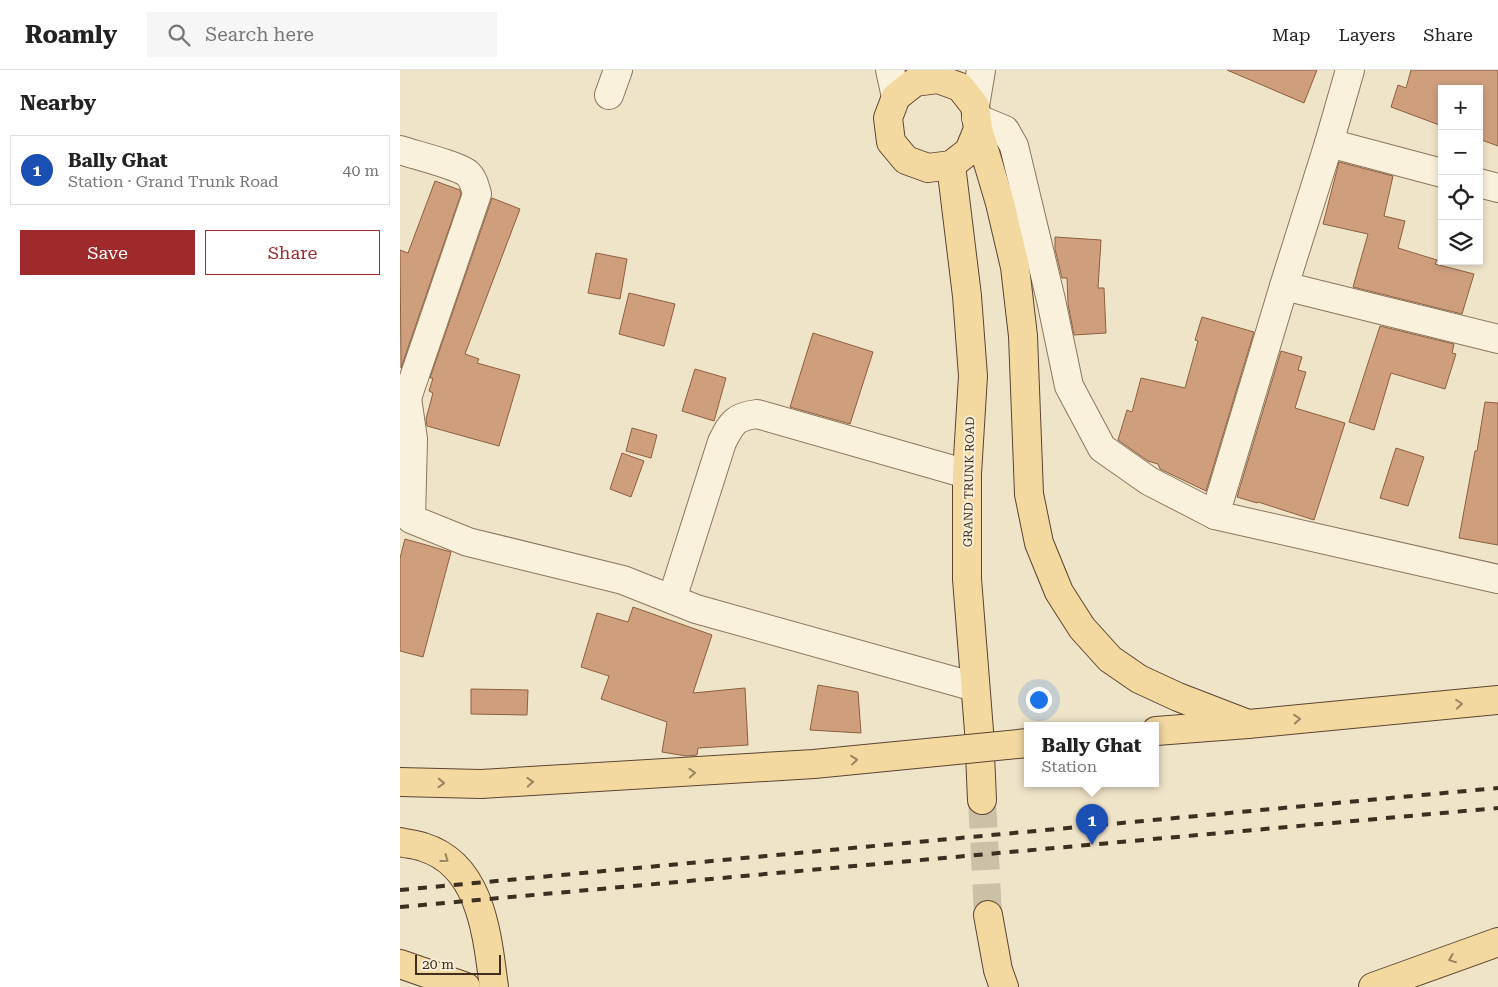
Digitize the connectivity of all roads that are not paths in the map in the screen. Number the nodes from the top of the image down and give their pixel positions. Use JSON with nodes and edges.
{"nodes":[{"id":1,"x":890,"y":70,"type":"edge"},
{"id":2,"x":981,"y":70,"type":"edge"},
{"id":3,"x":1350,"y":70,"type":"edge"},
{"id":4,"x":909,"y":83,"type":"edge"},
{"id":5,"x":969,"y":102,"type":"edge"},
{"id":6,"x":1329,"y":144,"type":"junction"},
{"id":7,"x":400,"y":150,"type":"edge"},
{"id":8,"x":951,"y":165,"type":"junction"},
{"id":9,"x":1438,"y":172,"type":"edge"},
{"id":10,"x":1483,"y":184,"type":"edge"},
{"id":11,"x":1498,"y":188,"type":"edge"},
{"id":12,"x":1284,"y":286,"type":"junction"},
{"id":13,"x":1498,"y":339,"type":"edge"},
{"id":14,"x":403,"y":395,"type":"edge"},
{"id":15,"x":967,"y":474,"type":"junction"},
{"id":16,"x":1215,"y":515,"type":"junction"},
{"id":17,"x":406,"y":517,"type":"edge"},
{"id":18,"x":1498,"y":580,"type":"edge"},
{"id":19,"x":672,"y":599,"type":"junction"},
{"id":20,"x":975,"y":687,"type":"junction"},
{"id":21,"x":1498,"y":700,"type":"edge"},
{"id":22,"x":1248,"y":724,"type":"junction"},
{"id":23,"x":1159,"y":731,"type":"edge"},
{"id":24,"x":1024,"y":743,"type":"edge"},
{"id":25,"x":400,"y":782,"type":"edge"},
{"id":26,"x":982,"y":800,"type":"tunnel mouth"},
{"id":27,"x":400,"y":842,"type":"edge"},
{"id":28,"x":988,"y":915,"type":"tunnel mouth"},
{"id":29,"x":1498,"y":942,"type":"edge"},
{"id":30,"x":400,"y":964,"type":"edge"},
{"id":31,"x":465,"y":987,"type":"edge"},
{"id":32,"x":494,"y":987,"type":"edge"},
{"id":33,"x":1004,"y":987,"type":"edge"},
{"id":34,"x":1373,"y":987,"type":"edge"}],
"edges":[{"from":1,"to":4,"type":"street"},
{"from":2,"to":5,"type":"street"},
{"from":3,"to":6,"type":"street"},
{"from":4,"to":5,"type":"main road"},
{"from":4,"to":8,"type":"main road"},
{"from":5,"to":8,"type":"main road"},
{"from":5,"to":16,"type":"street"},
{"from":5,"to":22,"type":"main road"},
{"from":6,"to":9,"type":"street"},
{"from":6,"to":12,"type":"street"},
{"from":7,"to":14,"type":"street"},
{"from":8,"to":15,"type":"main road","name":"GRAND TRUNK ROAD"},
{"from":10,"to":11,"type":"street"},
{"from":12,"to":13,"type":"street"},
{"from":12,"to":16,"type":"street"},
{"from":14,"to":17,"type":"street"},
{"from":15,"to":19,"type":"street"},
{"from":15,"to":20,"type":"main road","name":"GRAND TRUNK ROAD"},
{"from":16,"to":18,"type":"street"},
{"from":17,"to":19,"type":"street"},
{"from":19,"to":20,"type":"street"},
{"from":20,"to":26,"type":"main road","name":"GRAND TRUNK ROAD"},
{"from":22,"to":21,"type":"main road","one_way":true},
{"from":22,"to":23,"type":"main road"},
{"from":25,"to":24,"type":"main road","one_way":true,"bridge":true},
{"from":27,"to":32,"type":"main road","one_way":true},
{"from":28,"to":33,"type":"main road"},
{"from":29,"to":34,"type":"main road","one_way":true},
{"from":30,"to":31,"type":"main road"}]}
